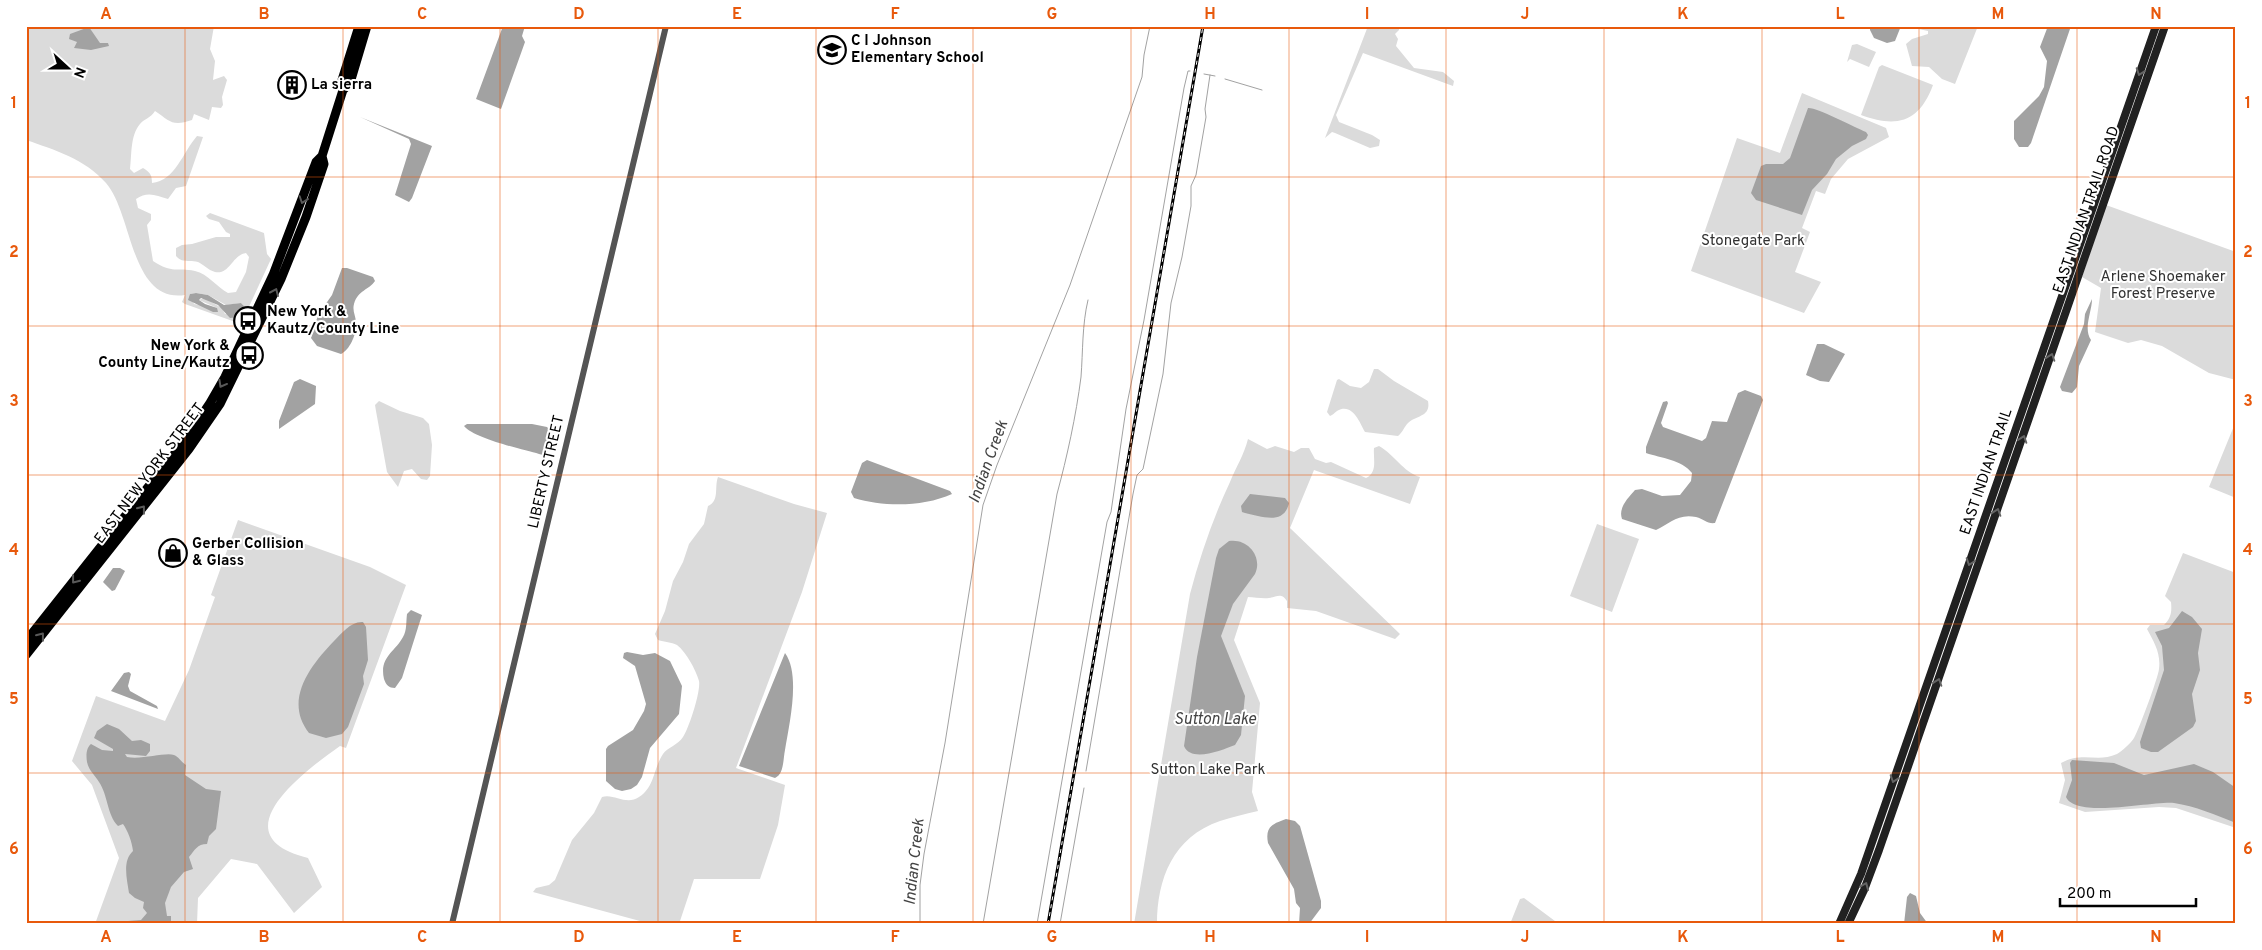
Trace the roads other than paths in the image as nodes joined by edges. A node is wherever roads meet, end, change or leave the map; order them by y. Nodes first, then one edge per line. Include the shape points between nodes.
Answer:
1 (359, 26) edge
2 (367, 26) edge
3 (666, 26) edge
4 (2156, 26) edge
5 (2165, 26) edge
6 (343, 90) junction
7 (322, 156) junction
8 (2035, 404) joint
9 (26, 641) edge
10 (26, 655) edge
11 (452, 924) edge
12 (1838, 924) edge
13 (1848, 924) edge

1 - 6 main road, EAST NEW YORK STREET via 342,80
2 - 6 main road, EAST NEW YORK STREET via 350,83
3 - 11 street, LIBERTY STREET
4 -> 12 main road, EAST INDIAN TRAIL via 1861,874
8 -> 5 main road, EAST INDIAN TRAIL ROAD
6 - 7 main road, EAST NEW YORK STREET
7 -> 9 main road, EAST NEW YORK STREET via 316,162 266,291 210,403 183,443
10 -> 7 main road, EAST NEW YORK STREET via 201,434 220,404 293,250 324,164
13 -> 8 main road, EAST INDIAN TRAIL via 1880,846

